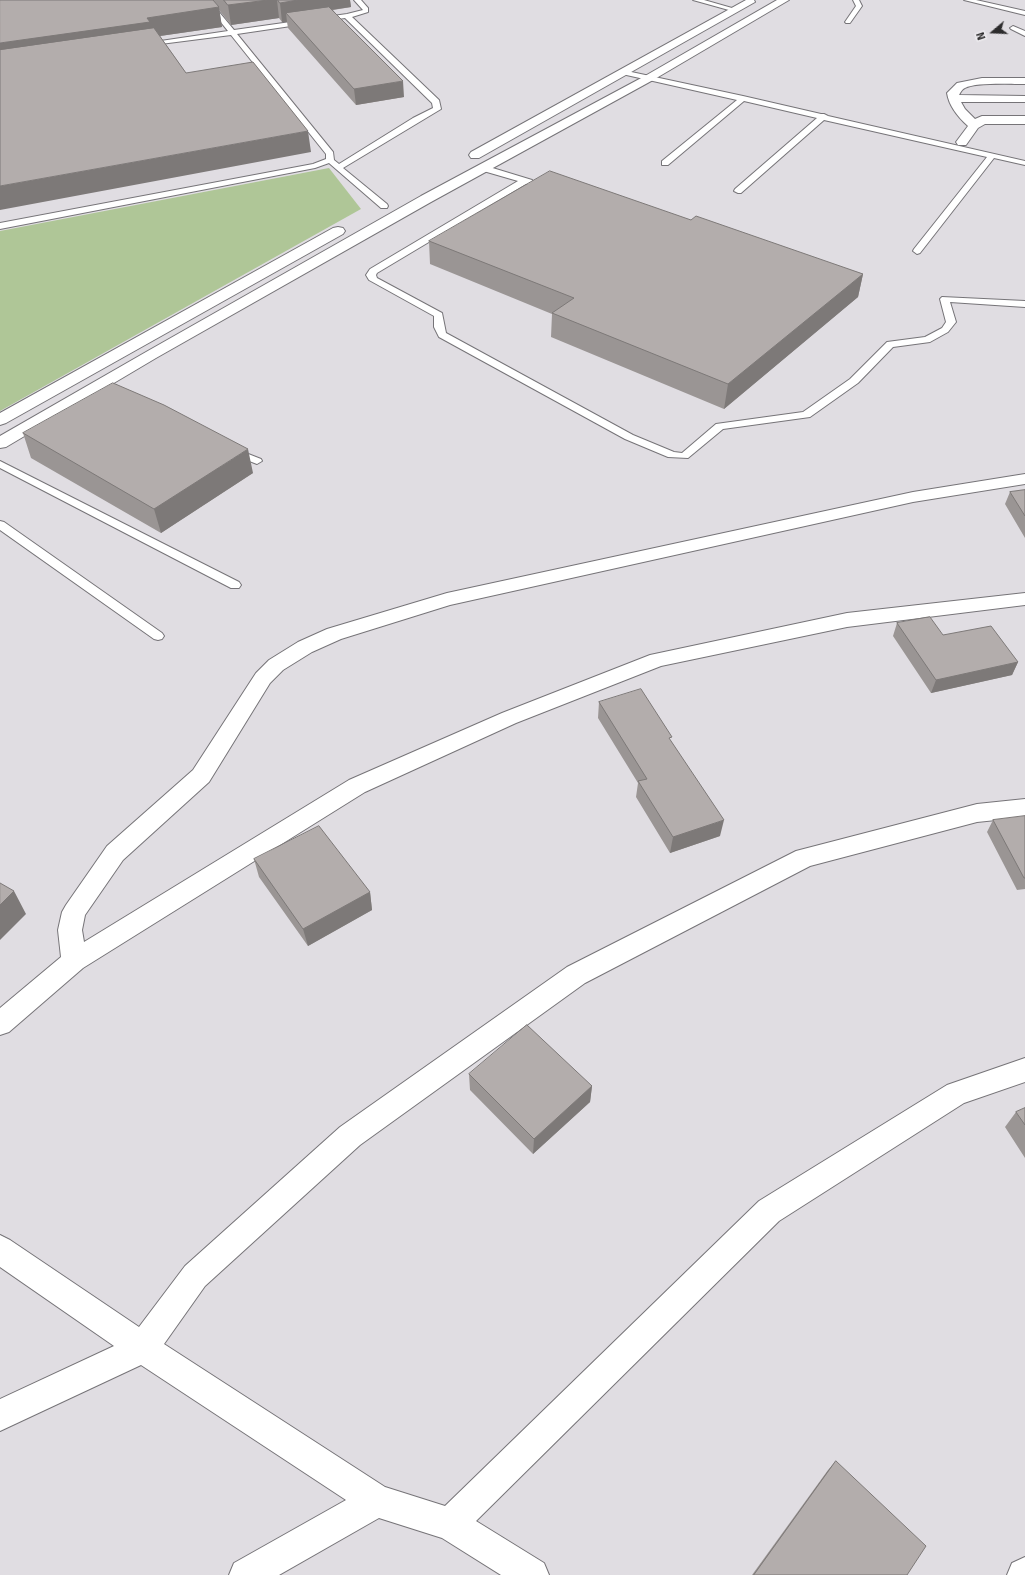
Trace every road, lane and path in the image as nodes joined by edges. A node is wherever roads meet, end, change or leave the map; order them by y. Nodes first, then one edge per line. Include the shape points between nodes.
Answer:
1 (206, 0) edge
2 (357, 0) edge
3 (696, 0) edge
4 (753, 0) edge
5 (784, 0) edge
6 (856, 0) edge
7 (967, 0) edge
8 (714, 2) edge
9 (736, 10) junction
10 (1025, 13) edge
11 (347, 16) junction
12 (848, 22) dead end
13 (1012, 28) dead end
14 (232, 32) junction
15 (1025, 34) edge
16 (139, 46) edge
17 (630, 69) junction
18 (653, 75) junction
19 (1025, 81) edge
20 (743, 98) junction
21 (953, 98) junction
22 (1025, 99) edge
23 (824, 116) junction
24 (1025, 120) edge
25 (974, 125) junction
26 (962, 142) junction
27 (993, 155) junction
28 (1025, 155) edge
29 (330, 160) junction
30 (467, 160) dead end
31 (665, 163) dead end
32 (1025, 163) edge
33 (338, 168) junction
34 (483, 168) junction
35 (524, 181) junction
36 (540, 185) edge
37 (738, 191) dead end
38 (398, 198) dead end
39 (384, 206) junction
40 (370, 213) dead end
41 (349, 225) dead end
42 (0, 226) edge
43 (917, 251) dead end
44 (1025, 304) edge
45 (196, 310) junction
46 (215, 318) junction
47 (0, 420) edge
48 (0, 443) edge
49 (222, 446) edge
50 (257, 462) dead end
51 (0, 464) edge
52 (1025, 479) edge
53 (0, 525) edge
54 (235, 585) dead end
55 (1025, 600) edge
56 (158, 636) dead end
57 (1025, 808) edge
58 (74, 961) junction
59 (0, 1024) edge
60 (1025, 1070) edge
61 (0, 1250) edge
62 (143, 1348) junction
63 (0, 1415) edge
64 (377, 1501) junction
65 (450, 1524) junction
66 (246, 1575) edge
67 (532, 1575) edge

1 - 14 lane
2 - 11 lane via 366,11
3 - 8 lane
4 - 9 street
5 - 18 street
6 - 12 lane via 859,6
7 - 10 lane
8 - 9 lane
9 - 17 street
11 - 14 lane
11 - 33 lane via 436,102 436,109
13 - 15 lane
14 - 16 lane
14 - 29 lane via 330,154
17 - 18 lane
17 - 18 lane
17 - 30 street
18 - 20 lane
18 - 26 lane
18 - 34 street
19 - 21 street via 969,83 961,85 953,93
20 - 23 lane
20 - 31 lane
21 - 22 street
21 - 25 street via 965,118
23 - 27 lane
23 - 37 lane
24 - 25 street via 986,120
25 - 26 street
26 - 28 lane
27 - 32 lane
27 - 43 lane
29 - 33 lane
29 - 42 lane via 315,166
33 - 39 lane
34 - 35 lane
34 - 46 street
35 - 36 lane
35 - 44 lane via 370,275 374,280 440,315 439,327 442,336 629,438 672,455 684,456 720,426 806,415 854,381 890,344 927,340 945,330 951,322 945,299
38 - 39 street
39 - 40 street
41 - 45 street
45 - 46 street
45 - 47 street
46 - 48 street via 98,392 36,427
49 - 50 lane
51 - 54 lane
52 - 58 street via 913,497 447,599 334,634 305,647 276,665 263,678 201,776 115,853 74,912 70,930
53 - 56 lane
55 - 58 street via 847,620 658,660 509,718 357,786
57 - 62 street via 977,813 804,858 576,975 350,1136 195,1276
58 - 59 street
60 - 65 street via 956,1094 769,1211
61 - 62 street
62 - 63 street
62 - 64 street
64 - 65 street
64 - 66 street
65 - 67 street

